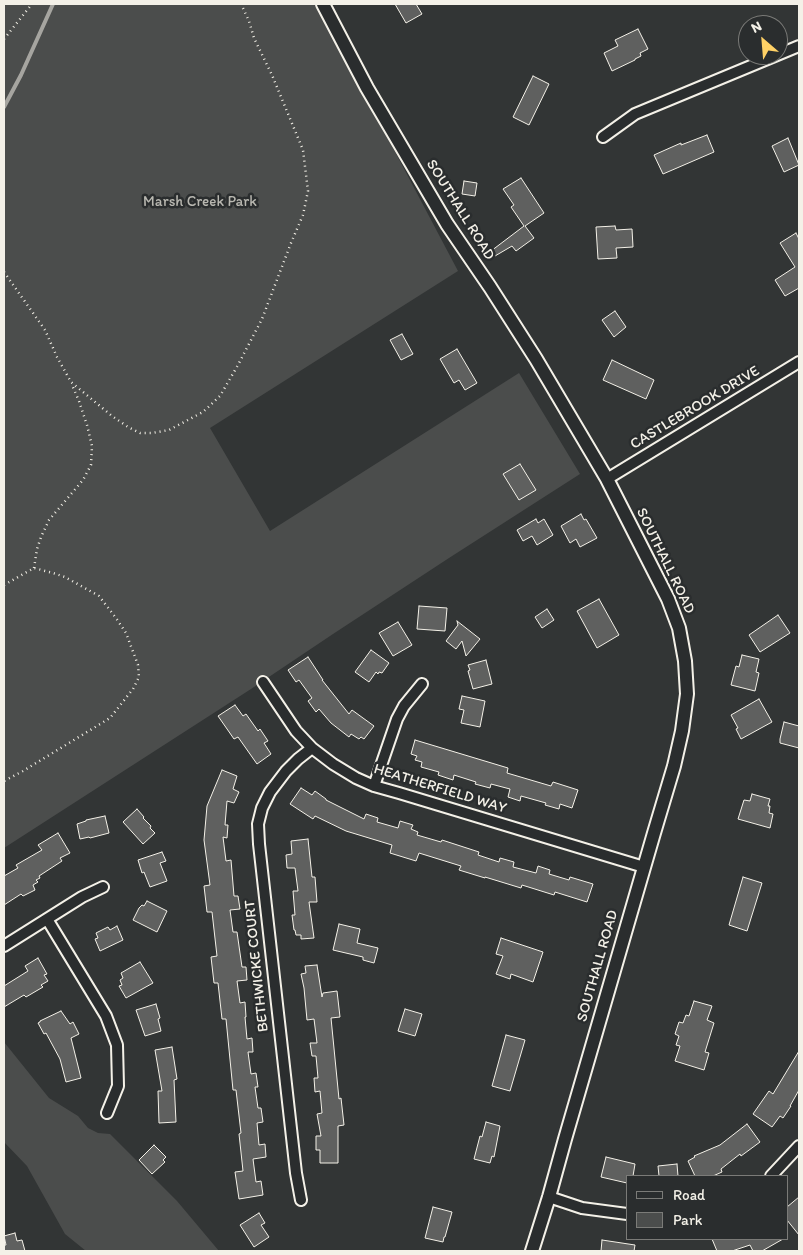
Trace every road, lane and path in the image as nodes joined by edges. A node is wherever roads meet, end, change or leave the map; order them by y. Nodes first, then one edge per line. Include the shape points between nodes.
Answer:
1 (32, 4) edge
2 (241, 4) edge
3 (323, 4) edge
4 (4, 39) edge
5 (799, 46) edge
6 (603, 137) dead end
7 (4, 272) edge
8 (799, 362) edge
9 (71, 382) junction
10 (607, 479) junction
11 (34, 568) junction
12 (4, 585) edge
13 (263, 682) dead end
14 (422, 684) dead end
15 (312, 748) junction
16 (4, 781) edge
17 (374, 786) junction
18 (644, 867) junction
19 (103, 886) dead end
20 (48, 919) junction
21 (4, 946) edge
22 (107, 1113) dead end
23 (799, 1146) edge
24 (772, 1175) edge
25 (549, 1197) junction
26 (301, 1200) dead end
27 (626, 1214) edge
28 (532, 1251) edge

1 - 4 path
2 - 9 path via 302,150 308,191 303,215 262,320 220,396 203,412 169,430 140,433 112,416
3 - 10 street, SOUTHALL ROAD via 367,88 447,224 536,359
5 - 6 street via 635,114
7 - 9 path via 45,330
8 - 10 street, CASTLEBROOK DRIVE
9 - 11 path via 87,425 92,446 91,465 83,480 49,520 37,549
10 - 18 street, SOUTHALL ROAD via 668,599 679,628 685,661 687,694 682,731
11 - 12 path
11 - 16 path via 65,577 99,596 126,633 139,677 110,718
13 - 15 street, HEATHERFIELD WAY
14 - 17 street via 397,719
15 - 17 street, HEATHERFIELD WAY via 333,764
15 - 26 street, BETHWICKE COURT via 286,771 270,792 258,824
17 - 18 street, HEATHERFIELD WAY
18 - 25 street, SOUTHALL ROAD
19 - 20 street
20 - 21 street
20 - 22 street via 106,1016 117,1045 118,1086
23 - 24 street
25 - 27 street via 582,1208
25 - 28 street, SOUTHALL ROAD

